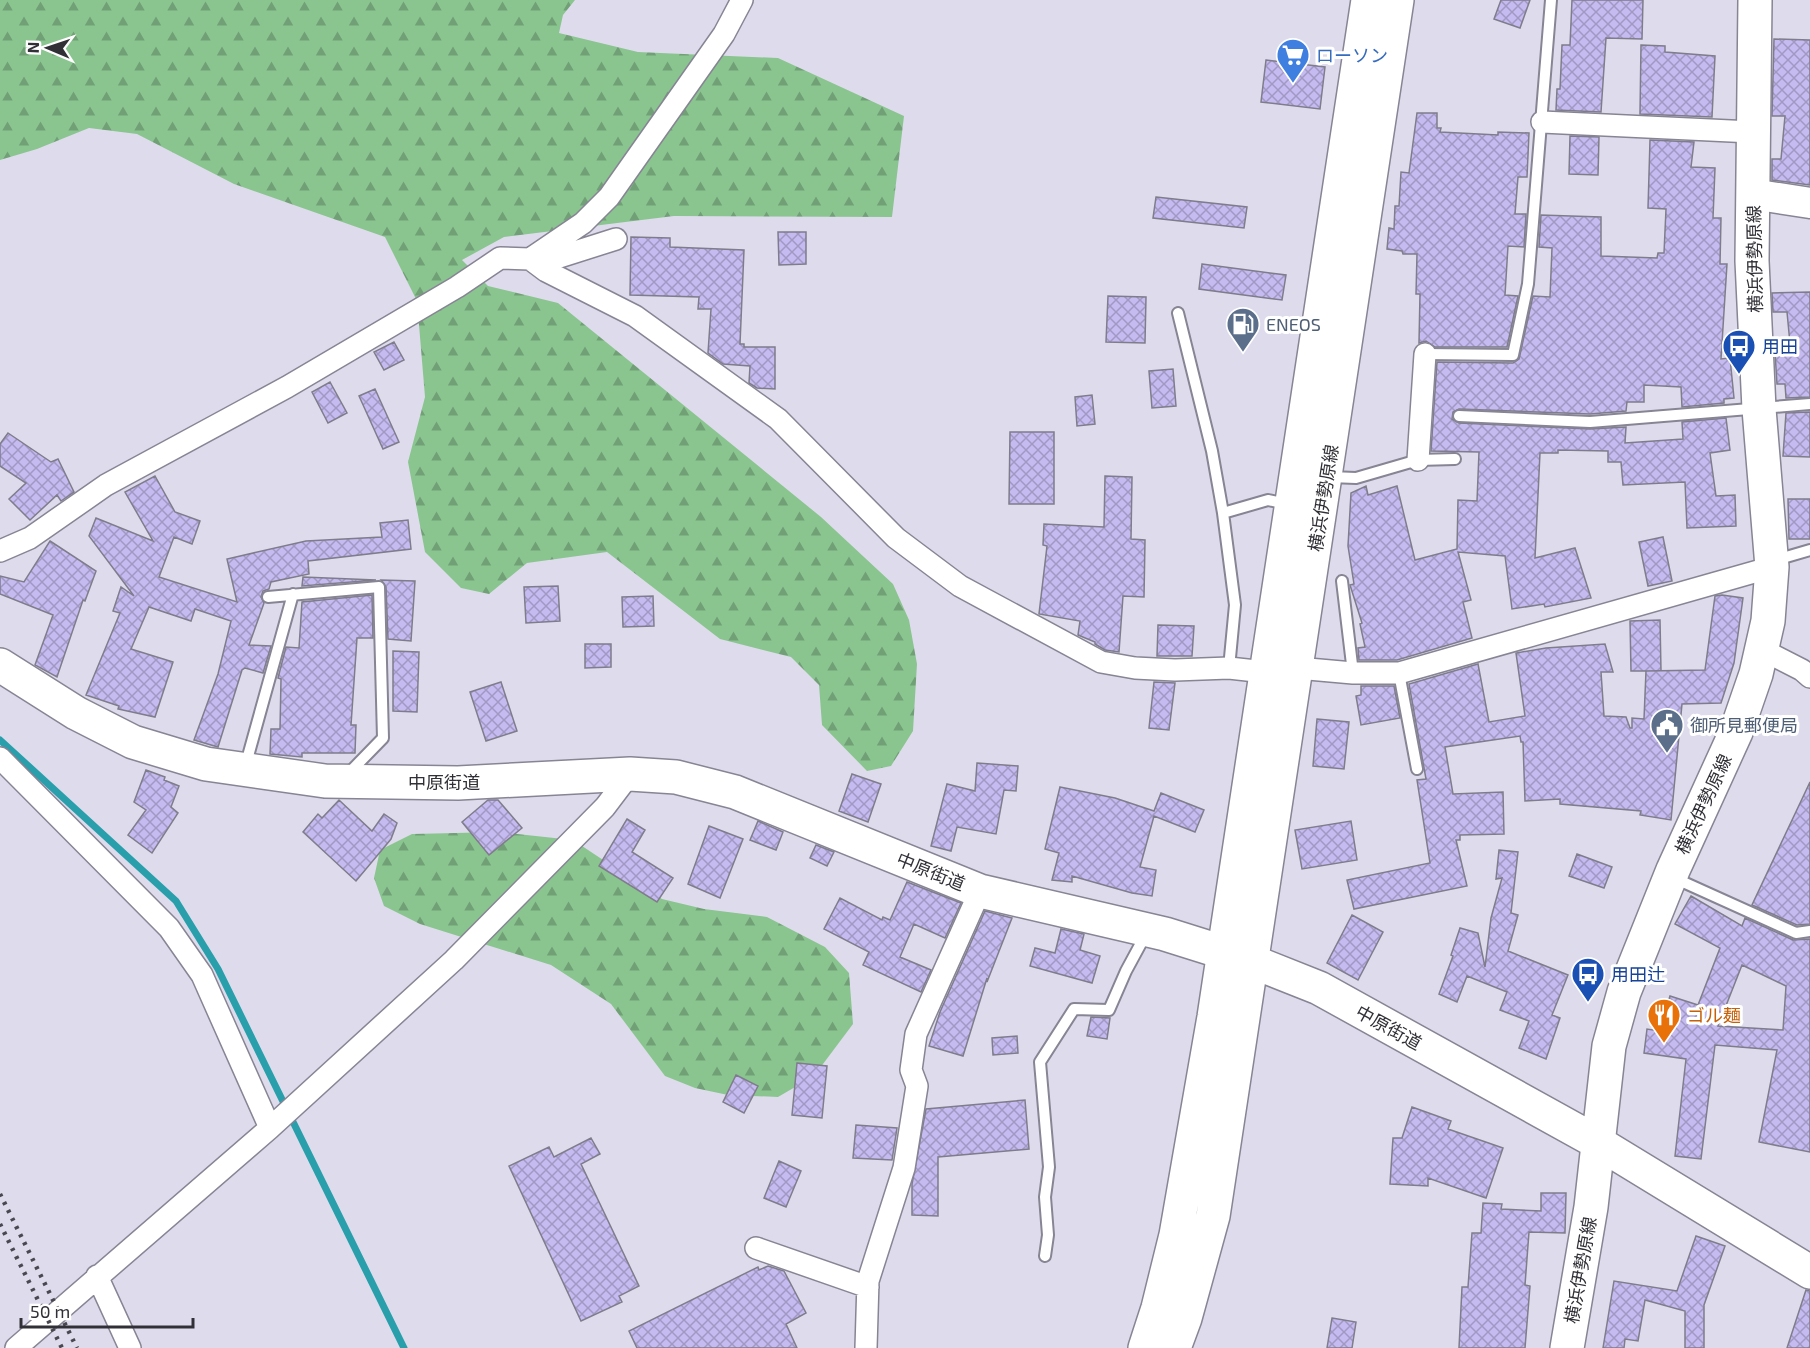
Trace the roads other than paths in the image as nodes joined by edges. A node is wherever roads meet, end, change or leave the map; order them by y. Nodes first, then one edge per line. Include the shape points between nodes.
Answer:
1 (742, 0) edge
2 (1368, 0) edge
3 (1397, 0) edge
4 (1551, 0) edge
5 (1755, 0) edge
6 (1542, 123) junction
7 (1752, 132) junction
8 (1752, 194) junction
9 (1810, 203) edge
10 (616, 239) dead end
11 (530, 259) junction
12 (1178, 313) dead end
13 (1425, 354) joint
14 (1810, 404) edge
15 (1759, 409) junction
16 (1459, 416) dead end
17 (1455, 459) dead end
18 (1418, 460) junction
19 (1326, 477) junction
20 (1291, 504) junction
21 (1223, 513) junction
22 (1810, 550) edge
23 (0, 551) edge
24 (1772, 565) junction
25 (1342, 581) dead end
26 (293, 594) junction
27 (268, 597) dead end
28 (1763, 650) junction
29 (0, 665) edge
30 (1229, 668) junction
31 (1298, 668) junction
32 (1265, 672) junction
33 (1353, 673) junction
34 (1399, 673) junction
35 (1810, 677) edge
36 (0, 758) edge
37 (1417, 769) dead end
38 (244, 770) junction
39 (630, 774) junction
40 (340, 781) junction
41 (1670, 876) junction
42 (980, 891) junction
43 (1148, 931) junction
44 (1810, 931) edge
45 (1237, 956) junction
46 (272, 1125) junction
47 (1597, 1142) junction
48 (756, 1248) dead end
49 (1045, 1256) dead end
50 (1810, 1272) edge
51 (97, 1276) junction
52 (867, 1287) junction
53 (16, 1348) edge
54 (130, 1348) edge
55 (866, 1348) edge
56 (1145, 1348) edge
57 (1174, 1348) edge
58 (1567, 1348) edge

1 - 11 street via 724,33 609,197 583,223
2 - 20 main road, 横浜伊勢原線
3 - 19 main road, 横浜伊勢原線
4 - 6 lane
5 - 7 main road, 横浜伊勢原線
6 - 7 street
6 - 13 lane via 1528,284 1513,355
7 - 8 main road, 横浜伊勢原線
8 - 9 street
8 - 15 main road, 横浜伊勢原線
10 - 11 street via 553,260
11 - 23 street via 500,258 287,387 106,485 30,538
11 - 30 street via 635,316 778,419 896,538 960,586 1101,662 1175,670
12 - 21 lane
13 - 18 street
14 - 15 lane
15 - 16 lane via 1590,422
15 - 24 main road, 横浜伊勢原線
17 - 18 lane
18 - 19 lane via 1356,478
19 - 31 main road, 横浜伊勢原線
20 - 21 lane via 1268,500
20 - 32 main road, 横浜伊勢原線
21 - 30 lane via 1235,605
22 - 24 lane
24 - 28 main road, 横浜伊勢原線
24 - 34 street
25 - 33 lane
26 - 27 lane
26 - 38 lane
26 - 40 lane via 379,587 383,738
28 - 35 street
28 - 41 main road, 横浜伊勢原線 via 1736,732
29 - 38 main road, 中原街道 via 76,713 133,742 166,754
30 - 32 street
31 - 33 street
31 - 45 main road, 横浜伊勢原線
32 - 45 main road, 横浜伊勢原線
33 - 34 street
34 - 37 lane
36 - 46 street via 169,928 202,975
38 - 40 main road, 中原街道
39 - 40 main road, 中原街道 via 458,783
39 - 42 main road, 中原街道 via 676,777 735,792
39 - 46 street via 605,807 454,960
41 - 44 lane via 1796,933
41 - 47 main road, 横浜伊勢原線 via 1621,1003 1609,1046
42 - 43 main road, 中原街道
42 - 52 street via 916,1034 911,1070 917,1086 904,1168
43 - 45 main road, 中原街道
43 - 49 lane via 1109,1010 1074,1010 1040,1062 1050,1167 1045,1197
45 - 47 main road, 中原街道 via 1319,988
45 - 56 main road, 横浜伊勢原線 via 1158,1308
45 - 57 main road, 横浜伊勢原線 via 1213,1216
46 - 51 street
47 - 50 main road, 中原街道
47 - 58 main road, 横浜伊勢原線 via 1591,1207
48 - 52 street
51 - 53 street
51 - 54 street
52 - 55 street

